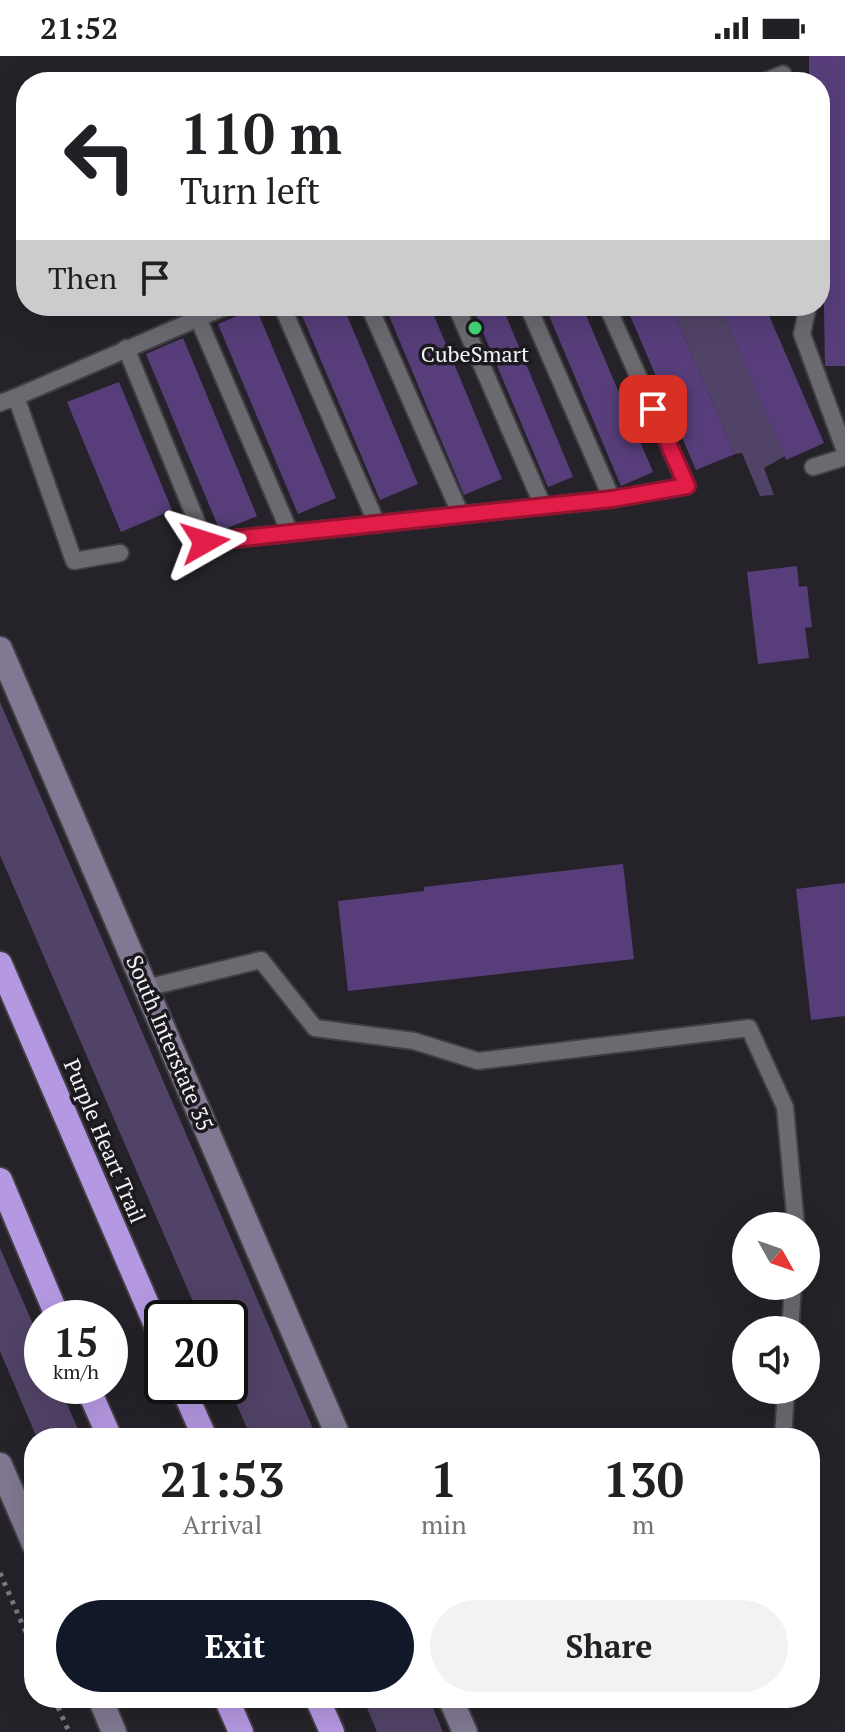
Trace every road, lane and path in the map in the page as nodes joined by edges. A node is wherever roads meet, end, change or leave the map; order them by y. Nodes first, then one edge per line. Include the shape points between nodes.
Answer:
1 (203, 316) edge
2 (286, 316) edge
3 (373, 316) edge
4 (460, 316) edge
5 (532, 316) edge
6 (611, 316) edge
7 (806, 316) edge
8 (198, 318) junction
9 (126, 348) junction
10 (16, 397) junction
11 (0, 403) edge
12 (845, 454) edge
13 (813, 467) dead end
14 (612, 499) junction
15 (543, 506) junction
16 (461, 515) junction
17 (377, 524) junction
18 (290, 533) junction
19 (120, 553) dead end
20 (0, 649) edge
21 (0, 964) edge
22 (146, 988) junction
23 (0, 1180) edge
24 (795, 1212) edge
25 (50, 1300) edge
26 (145, 1300) edge
27 (95, 1404) edge
28 (190, 1404) edge
29 (785, 1404) edge
30 (106, 1428) edge
31 (201, 1428) edge
32 (335, 1428) edge
33 (784, 1428) edge
34 (0, 1465) edge
35 (24, 1521) edge
36 (0, 1573) edge
37 (24, 1628) edge
38 (58, 1708) edge
39 (104, 1708) edge
40 (230, 1708) edge
41 (321, 1708) edge
42 (454, 1708) edge
43 (69, 1732) edge
44 (114, 1732) edge
45 (241, 1732) edge
46 (332, 1732) edge
47 (465, 1732) edge

1 - 8 lane
2 - 17 lane
3 - 16 lane
4 - 15 lane
5 - 14 lane
6 - 14 lane via 687,486
7 - 12 lane via 802,334
8 - 9 lane
8 - 18 lane
9 - 10 lane
9 - 18 lane via 205,542
10 - 11 lane
10 - 19 lane via 74,561
12 - 13 lane
14 - 15 lane
15 - 16 lane
16 - 17 lane
17 - 18 lane
20 - 22 main road, South Interstate 35
21 - 26 highway, Purple Heart Trail
22 - 24 lane via 261,960 315,1028 414,1041 478,1061 749,1028 785,1107
22 - 32 main road, South Interstate 35
23 - 25 highway
27 - 30 highway
28 - 31 highway
29 - 33 lane
34 - 35 main road
36 - 37 path
38 - 43 path
39 - 44 main road
40 - 45 highway
41 - 46 highway
42 - 47 main road

